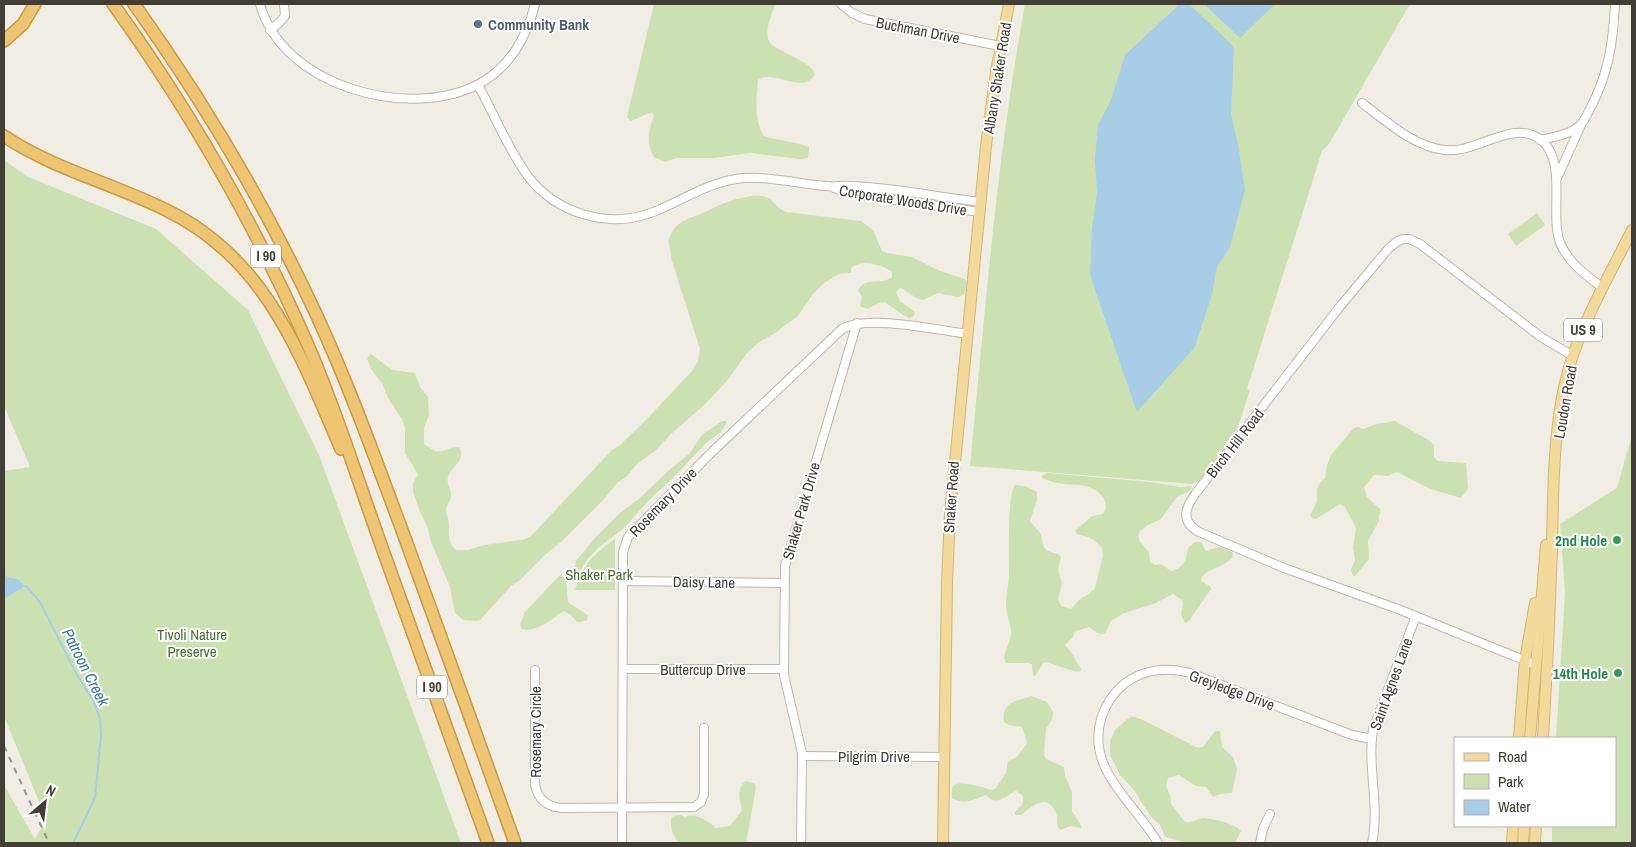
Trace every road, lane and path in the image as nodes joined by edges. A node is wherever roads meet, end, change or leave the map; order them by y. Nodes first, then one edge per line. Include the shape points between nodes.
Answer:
1 (35, 4) edge
2 (113, 4) edge
3 (134, 4) edge
4 (142, 4) edge
5 (260, 4) edge
6 (284, 4) edge
7 (535, 4) edge
8 (841, 4) edge
9 (1009, 4) edge
10 (1615, 4) edge
11 (270, 30) junction
12 (4, 41) edge
13 (1000, 46) junction
14 (478, 85) junction
15 (191, 87) junction
16 (1362, 104) dead end
17 (1582, 124) junction
18 (4, 136) edge
19 (1540, 140) junction
20 (986, 152) joint
21 (1556, 180) junction
22 (980, 207) junction
23 (1632, 230) edge
24 (1603, 288) junction
25 (857, 323) junction
26 (968, 334) junction
27 (1573, 356) junction
28 (1552, 497) junction
29 (376, 531) junction
30 (1544, 562) junction
31 (624, 582) junction
32 (784, 583) junction
33 (1416, 616) junction
34 (1525, 660) junction
35 (1536, 665) junction
36 (623, 669) junction
37 (783, 669) junction
38 (535, 670) dead end
39 (1544, 724) junction
40 (704, 728) dead end
41 (1519, 737) edge
42 (1530, 737) edge
43 (1543, 737) edge
44 (1372, 739) junction
45 (802, 756) junction
46 (944, 757) junction
47 (622, 807) junction
48 (1270, 814) dead end
49 (1513, 827) edge
50 (1524, 827) edge
51 (1536, 827) edge
52 (488, 843) edge
53 (515, 843) edge
54 (622, 843) edge
55 (801, 843) edge
56 (943, 843) edge
57 (1158, 843) edge
58 (1260, 843) edge
59 (1372, 843) edge
60 (1512, 843) edge
61 (1523, 843) edge
62 (1534, 843) edge

1 - 12 highway via 23,24
2 - 29 highway, I 90 via 196,128 267,258 324,385
3 - 15 highway, I 90
4 - 15 highway
5 - 11 street
6 - 11 street via 285,16
7 - 14 street via 524,38 504,65
8 - 13 street, Buchman Drive via 865,19
9 - 13 main road, Albany Shaker Road
10 - 17 street via 1610,59
11 - 14 street via 315,72 359,91 407,99 434,98
13 - 20 main road, Albany Shaker Road
14 - 22 street, Corporate Woods Drive via 532,182 560,204 586,216 635,218 706,187 734,179 762,178 827,186 851,194
15 - 53 highway, I 90 via 272,225 337,360 375,455
16 - 19 street via 1403,132 1438,149 1467,148 1516,132
17 - 19 street
17 - 21 street
18 - 29 highway via 52,164 168,210 215,240 240,263 274,308 300,356
19 - 21 street via 1552,158
20 - 22 main road, Shaker Road
21 - 24 street via 1556,225 1562,246 1579,270
22 - 26 main road, Shaker Road
23 - 24 main road, Loudon Road / US 9
24 - 27 main road, Loudon Road / US 9
25 - 26 street via 874,322
25 - 31 street, Rosemary Drive via 834,336 630,535 624,550
25 - 32 street, Shaker Park Drive via 786,559
26 - 46 main road, Shaker Road via 948,532
27 - 28 main road, Loudon Road / US 9 via 1562,399
27 - 33 street, Birch Hill Road via 1542,337 1420,244 1409,239 1401,240 1389,248 1338,310 1189,504 1186,512 1188,521 1199,532 1284,568
28 - 30 main road, US 9
28 - 39 main road, US 9
29 - 52 highway, I 90
30 - 34 main road
30 - 35 main road, US 9
31 - 32 street, Daisy Lane
31 - 36 street, Rosemary Drive
32 - 37 street, Shaker Park Drive
33 - 34 street, Birch Hill Road
33 - 44 street, Saint Agnes Lane via 1381,706
34 - 35 street, Birch Hill Road
34 - 41 main road
35 - 39 main road via 1542,674
35 - 42 main road, US 9
36 - 37 street, Buttercup Drive
36 - 47 street, Rosemary Drive
37 - 45 street, Shaker Park Drive
38 - 47 street, Rosemary Circle via 534,781 538,795 545,803 558,808
39 - 43 main road, US 9
40 - 47 street via 704,794 700,803 688,808
44 - 57 street, Greyledge Drive via 1352,735 1190,673 1162,670 1140,675 1122,686 1108,702 1098,742 1108,776
44 - 59 street, Saint Agnes Lane via 1376,812
45 - 46 street, Pilgrim Drive
45 - 55 street, Shaker Park Drive
46 - 56 main road, Shaker Road
47 - 54 street, Rosemary Drive
48 - 58 street
49 - 60 main road
50 - 61 main road
51 - 62 main road

